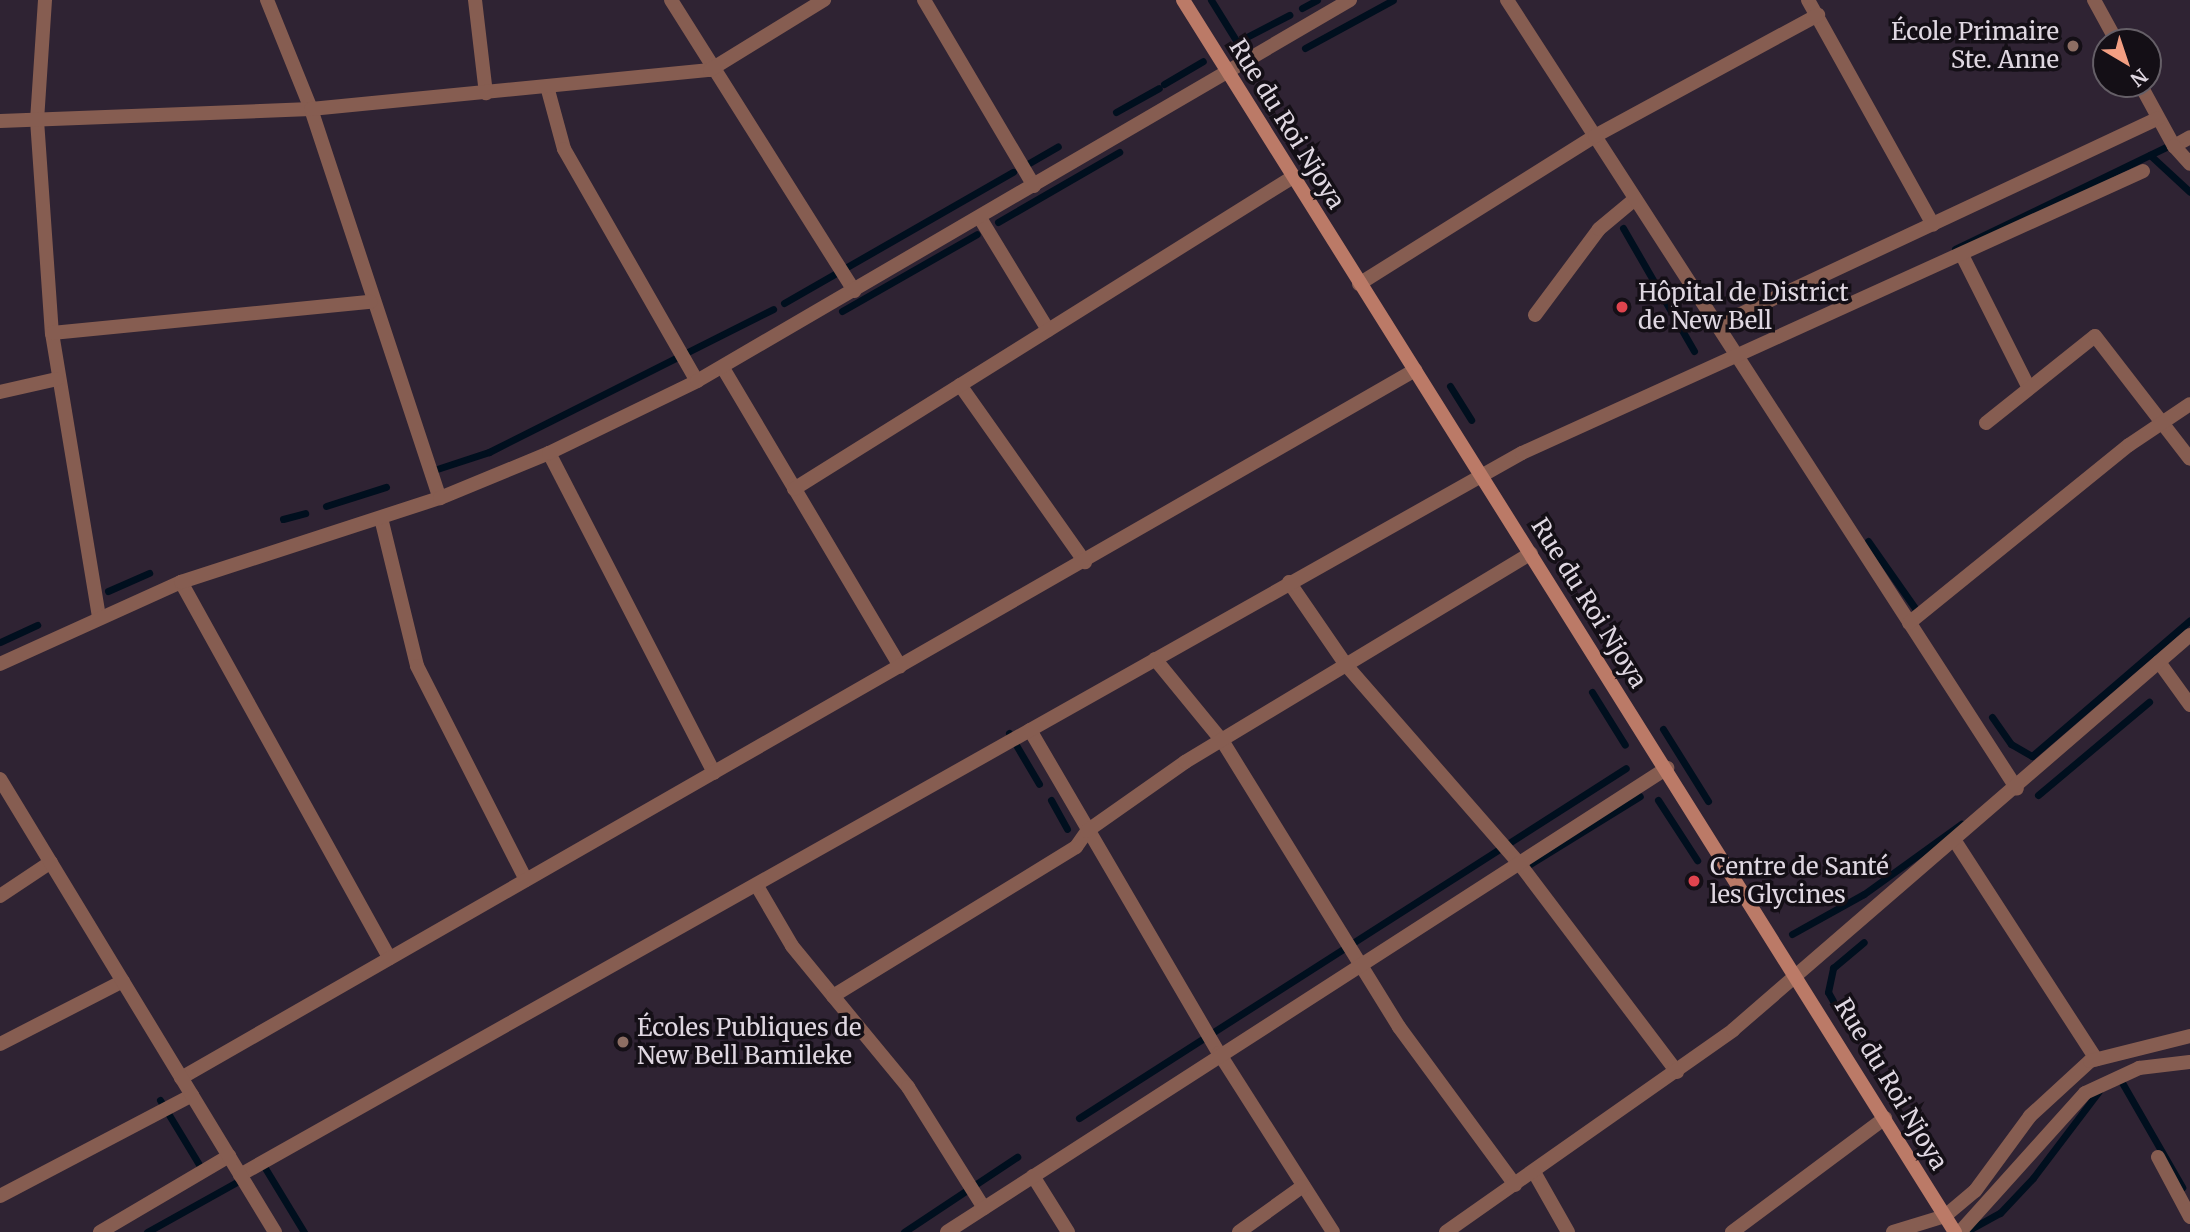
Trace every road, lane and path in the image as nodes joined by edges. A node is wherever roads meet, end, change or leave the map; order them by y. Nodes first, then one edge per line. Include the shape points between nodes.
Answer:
1 (45, 0) edge
2 (267, 0) edge
3 (475, 0) edge
4 (671, 0) edge
5 (824, 0) edge
6 (924, 0) edge
7 (1183, 0) edge
8 (1350, 0) edge
9 (1507, 0) edge
10 (1808, 0) edge
11 (2094, 0) edge
12 (1818, 15) junction
13 (2109, 28) edge
14 (1226, 69) junction
15 (710, 70) junction
16 (548, 90) junction
17 (486, 93) junction
18 (2147, 98) edge
19 (311, 109) junction
20 (2158, 118) junction
21 (37, 120) junction
22 (0, 121) edge
23 (1595, 136) junction
24 (2190, 137) edge
25 (2174, 146) junction
26 (2190, 164) edge
27 (2143, 171) dead end
28 (1293, 177) junction
29 (1034, 186) junction
30 (1635, 199) junction
31 (980, 218) junction
32 (1933, 225) junction
33 (1962, 255) junction
34 (1359, 284) junction
35 (854, 291) junction
36 (370, 302) junction
37 (1535, 315) dead end
38 (1717, 325) junction
39 (1048, 330) junction
40 (52, 333) junction
41 (1734, 352) junction
42 (723, 368) junction
43 (1415, 370) junction
44 (57, 379) junction
45 (697, 381) junction
46 (960, 386) junction
47 (2029, 388) junction
48 (0, 391) edge
49 (2190, 404) edge
50 (2161, 422) junction
51 (1986, 424) dead end
52 (550, 453) junction
53 (2190, 459) edge
54 (1482, 475) junction
55 (794, 489) junction
56 (440, 498) junction
57 (382, 517) junction
58 (1531, 553) junction
59 (1085, 562) junction
60 (181, 582) junction
61 (1289, 582) junction
62 (99, 617) junction
63 (1909, 623) junction
64 (2190, 635) edge
65 (1155, 659) junction
66 (2159, 662) junction
67 (0, 664) edge
68 (1346, 665) junction
69 (900, 666) junction
70 (2190, 705) edge
71 (1030, 730) junction
72 (1223, 742) junction
73 (1667, 768) junction
74 (714, 773) junction
75 (0, 779) edge
76 (2017, 789) junction
77 (1087, 831) junction
78 (1955, 841) junction
79 (51, 862) junction
80 (1519, 863) junction
81 (526, 880) junction
82 (757, 886) junction
83 (0, 896) edge
84 (389, 958) junction
85 (1363, 962) junction
86 (1797, 974) junction
87 (123, 981) junction
88 (833, 996) junction
89 (2190, 1036) edge
90 (0, 1044) edge
91 (1219, 1053) junction
92 (2096, 1059) junction
93 (2190, 1062) edge
94 (1676, 1072) junction
95 (181, 1078) junction
96 (192, 1095) junction
97 (1885, 1118) junction
98 (229, 1156) junction
99 (2158, 1157) dead end
100 (1534, 1172) junction
101 (240, 1175) junction
102 (1033, 1176) junction
103 (1515, 1185) junction
104 (1303, 1186) junction
105 (0, 1196) edge
106 (984, 1208) junction
107 (1945, 1216) junction
108 (2190, 1217) edge
109 (100, 1232) edge
110 (275, 1232) edge
111 (947, 1232) edge
112 (1068, 1232) edge
113 (1239, 1232) edge
114 (1333, 1232) edge
115 (1446, 1232) edge
116 (1568, 1232) edge
117 (1732, 1232) edge
118 (1893, 1232) edge
119 (1957, 1232) edge

1 - 21 street
2 - 19 street
3 - 17 street
4 - 15 street
5 - 15 street
6 - 29 street
7 - 14 main road, Rue du Roi Njoya
8 - 14 street
9 - 23 street
10 - 12 street
11 - 13 street
12 - 23 street
12 - 32 street
14 - 28 main road, Rue du Roi Njoya
14 - 29 street
15 - 16 street
15 - 35 street
16 - 17 street
16 - 45 street via 564,149
17 - 19 street
18 - 20 street
19 - 21 street
19 - 36 street
20 - 25 street
20 - 32 street
21 - 22 street
21 - 40 street
23 - 30 street
23 - 34 street
24 - 25 street
25 - 26 street
27 - 33 street
28 - 34 main road, Rue du Roi Njoya
28 - 39 street
29 - 31 street
30 - 37 street via 1599,229
30 - 38 street
31 - 35 street
31 - 39 street
32 - 38 street
33 - 41 street
33 - 47 street
34 - 43 main road, Rue du Roi Njoya
35 - 42 street
36 - 40 street
36 - 56 street
38 - 41 street
39 - 46 street
40 - 44 street
41 - 54 street
41 - 63 street
42 - 45 street
42 - 55 street
43 - 54 main road, Rue du Roi Njoya
43 - 59 street
44 - 48 street
44 - 62 street
45 - 52 street
46 - 55 street
46 - 59 street
47 - 50 street via 2095,336
47 - 51 street
49 - 50 street
50 - 53 street
50 - 63 street
52 - 56 street
52 - 74 street
54 - 58 main road, Rue du Roi Njoya
54 - 61 street
55 - 69 street
56 - 57 street
57 - 60 street
57 - 81 street via 417,666
58 - 68 street
58 - 73 main road, Rue du Roi Njoya
59 - 69 street
60 - 62 street
60 - 84 street
61 - 65 street
61 - 68 street
62 - 67 street
63 - 76 street
64 - 66 street
65 - 71 street
65 - 72 street
66 - 70 street
66 - 76 street
68 - 72 street
68 - 80 street
69 - 74 street
71 - 77 street
71 - 82 street
72 - 77 street
72 - 85 street
73 - 80 street
73 - 86 main road, Rue du Roi Njoya
74 - 81 street
75 - 79 street
76 - 78 street
77 - 88 street via 1076,847
77 - 91 street
78 - 86 street
78 - 92 street
79 - 83 street
79 - 87 street
80 - 85 street
80 - 94 street
81 - 84 street
82 - 88 street via 802,961
82 - 101 street
84 - 95 street
85 - 91 street
85 - 103 street via 1399,1027
86 - 94 street
86 - 97 main road, Rue du Roi Njoya
87 - 90 street
87 - 95 street
88 - 106 street via 908,1087
89 - 92 street
91 - 102 street
91 - 104 street
92 - 107 street via 2065,1078 1975,1191
93 - 119 street via 2139,1068 2085,1093
94 - 100 street
95 - 96 street
96 - 98 street
96 - 105 street
97 - 107 main road, Rue du Roi Njoya
97 - 117 street
98 - 101 street
98 - 109 street
99 - 108 street
100 - 103 street
100 - 116 street
101 - 110 street
102 - 106 street
102 - 112 street
103 - 115 street
104 - 113 street
104 - 114 street
106 - 111 street
107 - 118 street
107 - 119 main road, Rue du Roi Njoya

